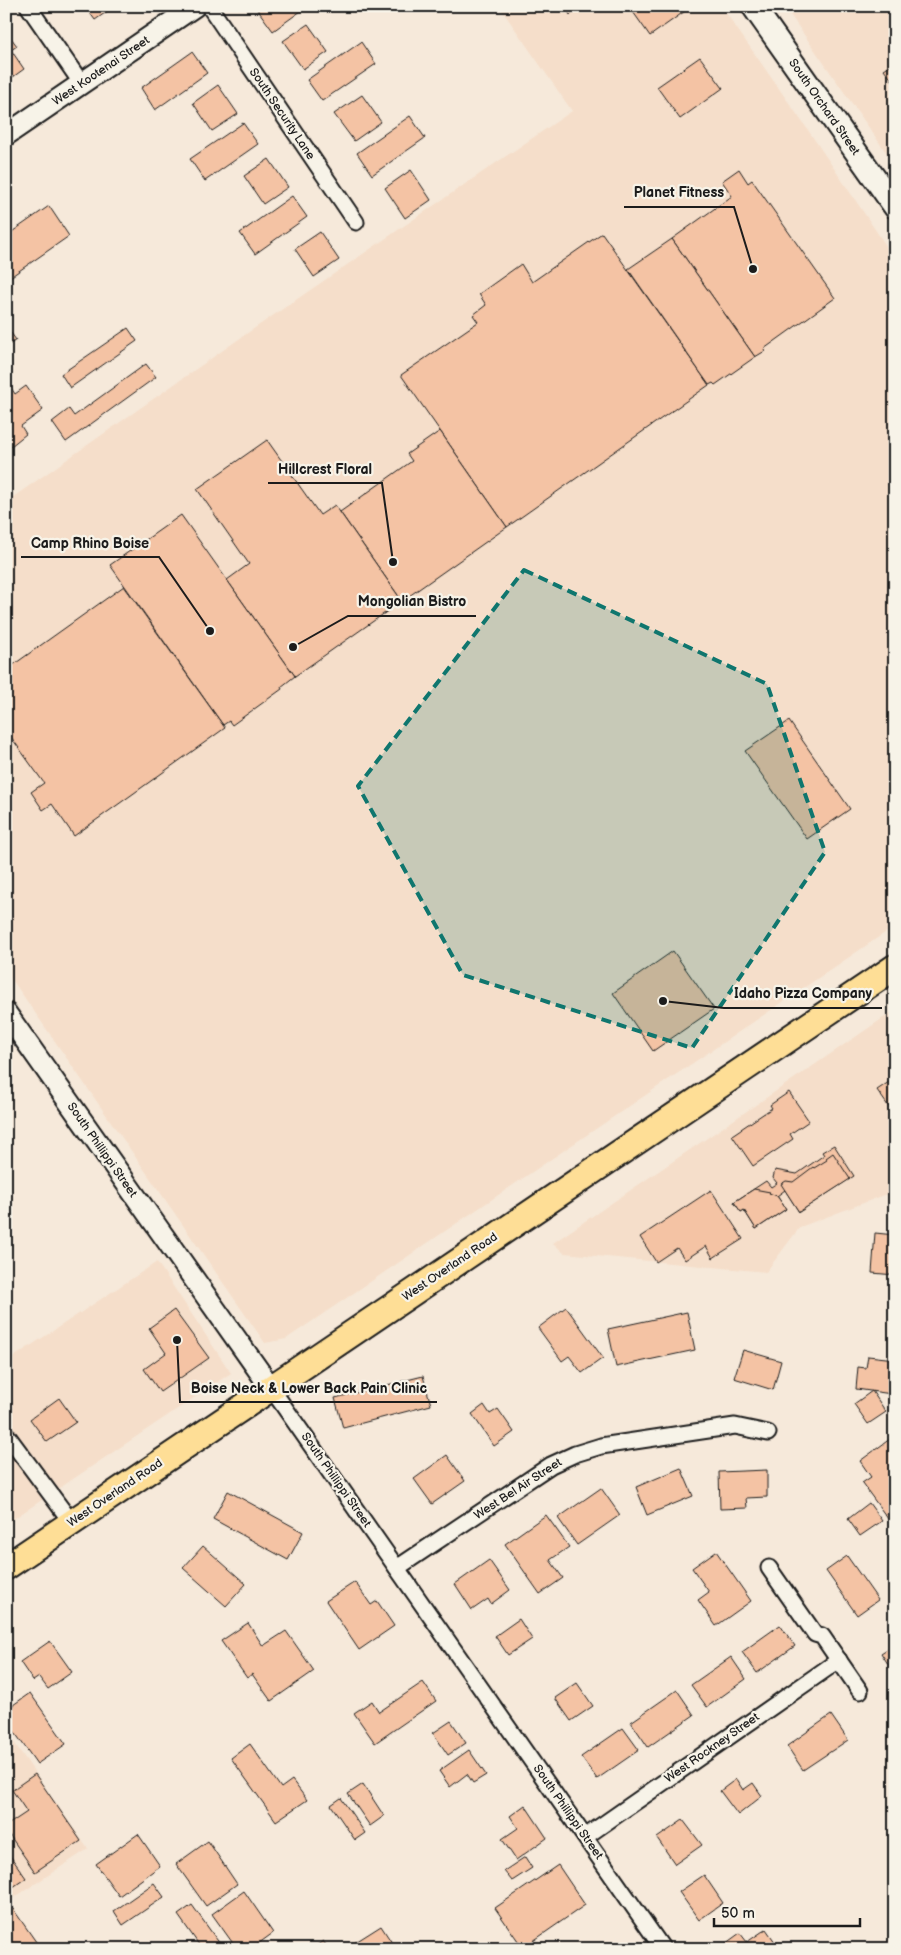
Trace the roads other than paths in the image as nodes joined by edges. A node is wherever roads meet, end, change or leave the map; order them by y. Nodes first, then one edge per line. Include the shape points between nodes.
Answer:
1 (28, 6) edge
2 (195, 6) edge
3 (209, 6) edge
4 (753, 6) edge
5 (82, 84) junction
6 (6, 135) edge
7 (895, 207) edge
8 (356, 222) dead end
9 (895, 967) edge
10 (6, 1013) edge
11 (271, 1388) junction
12 (768, 1433) dead end
13 (6, 1434) edge
14 (72, 1523) junction
15 (6, 1567) edge
16 (397, 1568) junction
17 (769, 1568) dead end
18 (839, 1660) junction
19 (860, 1691) dead end
20 (585, 1837) junction
21 (663, 1949) edge

1 - 5 street
2 - 5 street, West Kootenai Street
3 - 8 street, South Security Lane
4 - 7 main road, South Orchard Street
5 - 6 street, West Kootenai Street
9 - 11 main road, West Overland Road
10 - 11 street, South Phillippi Street
11 - 14 main road, West Overland Road
11 - 16 street, South Phillippi Street
12 - 16 street, West Bel Air Street via 735,1426 602,1446 575,1454 551,1465
13 - 14 street
14 - 15 main road, West Overland Road
16 - 20 street, South Phillippi Street
17 - 18 street via 816,1634 822,1636
18 - 19 street
18 - 20 street, West Rockney Street
20 - 21 street, South Phillippi Street

